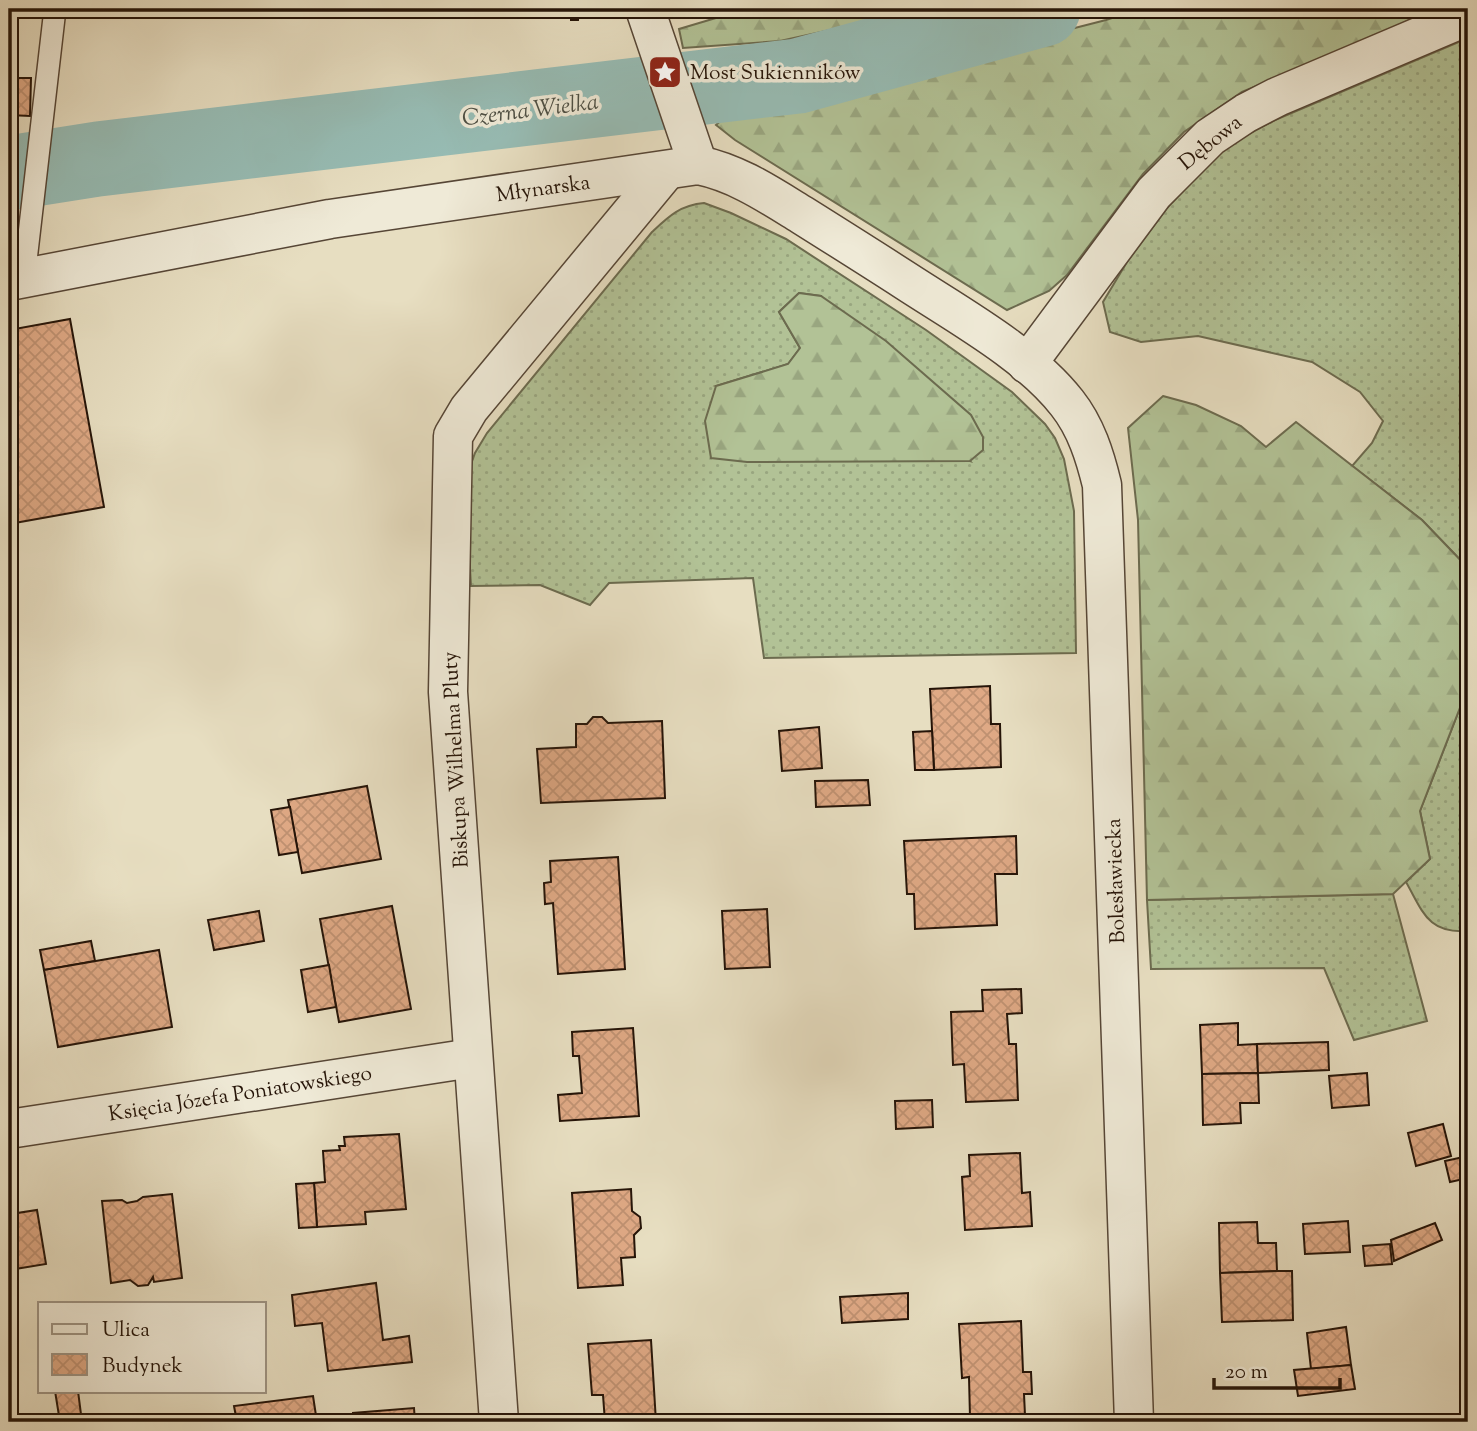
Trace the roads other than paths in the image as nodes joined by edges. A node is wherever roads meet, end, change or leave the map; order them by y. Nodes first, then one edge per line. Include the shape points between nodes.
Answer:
1 (55, 9) edge
2 (645, 12) edge
3 (1468, 16) edge
4 (682, 168) junction
5 (17, 279) edge
6 (1027, 364) junction
7 (472, 1058) junction
8 (9, 1129) edge
9 (499, 1422) edge
10 (1134, 1422) edge

1 - 5 lane via 30,229
2 - 4 street via 687,128
3 - 6 street, Dębowa via 1277,97 1210,137 1154,192
4 - 5 street, Młynarska via 331,219
4 - 6 street, Młynarska via 729,174 763,191
4 - 7 street, Biskupa Wilhelma Pluty via 469,409 453,436 448,692
6 - 10 street, Bolesławiecka via 1068,404 1084,429 1102,485
7 - 8 street, Księcia Józefa Poniatowskiego
7 - 9 street, Biskupa Wilhelma Pluty

